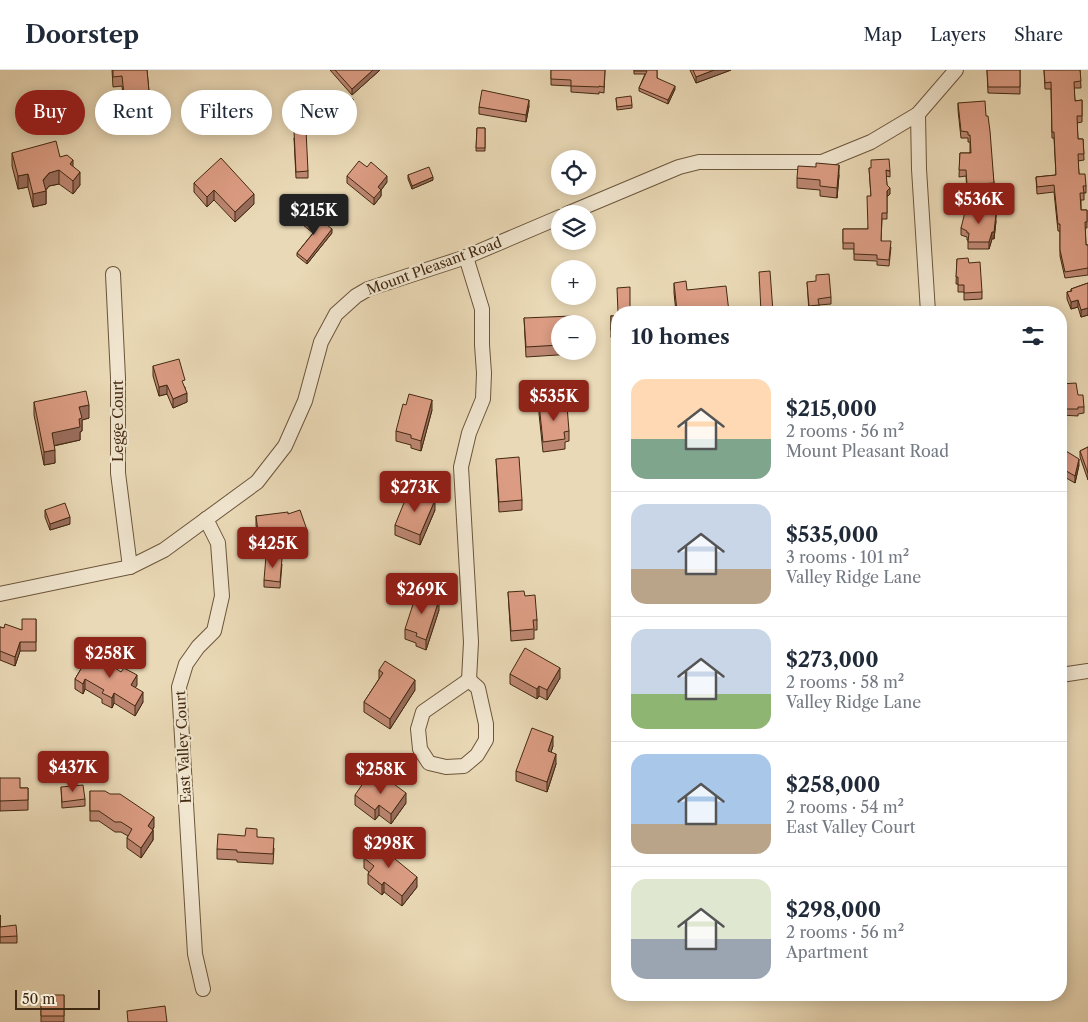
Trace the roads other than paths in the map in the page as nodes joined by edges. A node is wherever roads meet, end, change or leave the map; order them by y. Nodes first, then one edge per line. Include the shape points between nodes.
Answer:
1 (956, 70) edge
2 (918, 114) junction
3 (589, 205) edge
4 (551, 221) edge
5 (466, 256) junction
6 (114, 274) dead end
7 (928, 306) edge
8 (206, 519) junction
9 (130, 567) junction
10 (0, 594) edge
11 (1088, 671) edge
12 (1067, 674) edge
13 (469, 680) junction
14 (204, 989) dead end

1 - 2 street
2 - 3 street via 871,142 822,162 699,162 679,167
2 - 7 street
4 - 5 street, Mount Pleasant Road
5 - 8 street, Mount Pleasant Road via 368,289 336,314 321,342 305,401 285,446 257,482
5 - 13 street via 482,309 484,373 484,399 469,433 461,467 471,642
6 - 9 street, Legge Court via 118,473
8 - 9 street, Mount Pleasant Road via 164,550
8 - 14 street, East Valley Court via 218,543 222,596 214,631 186,664 179,687 195,954
9 - 10 street, Mount Pleasant Road
11 - 12 street
13 - 13 street via 423,712 418,729 420,749 429,763 446,767 464,766 477,755 486,740 478,688

